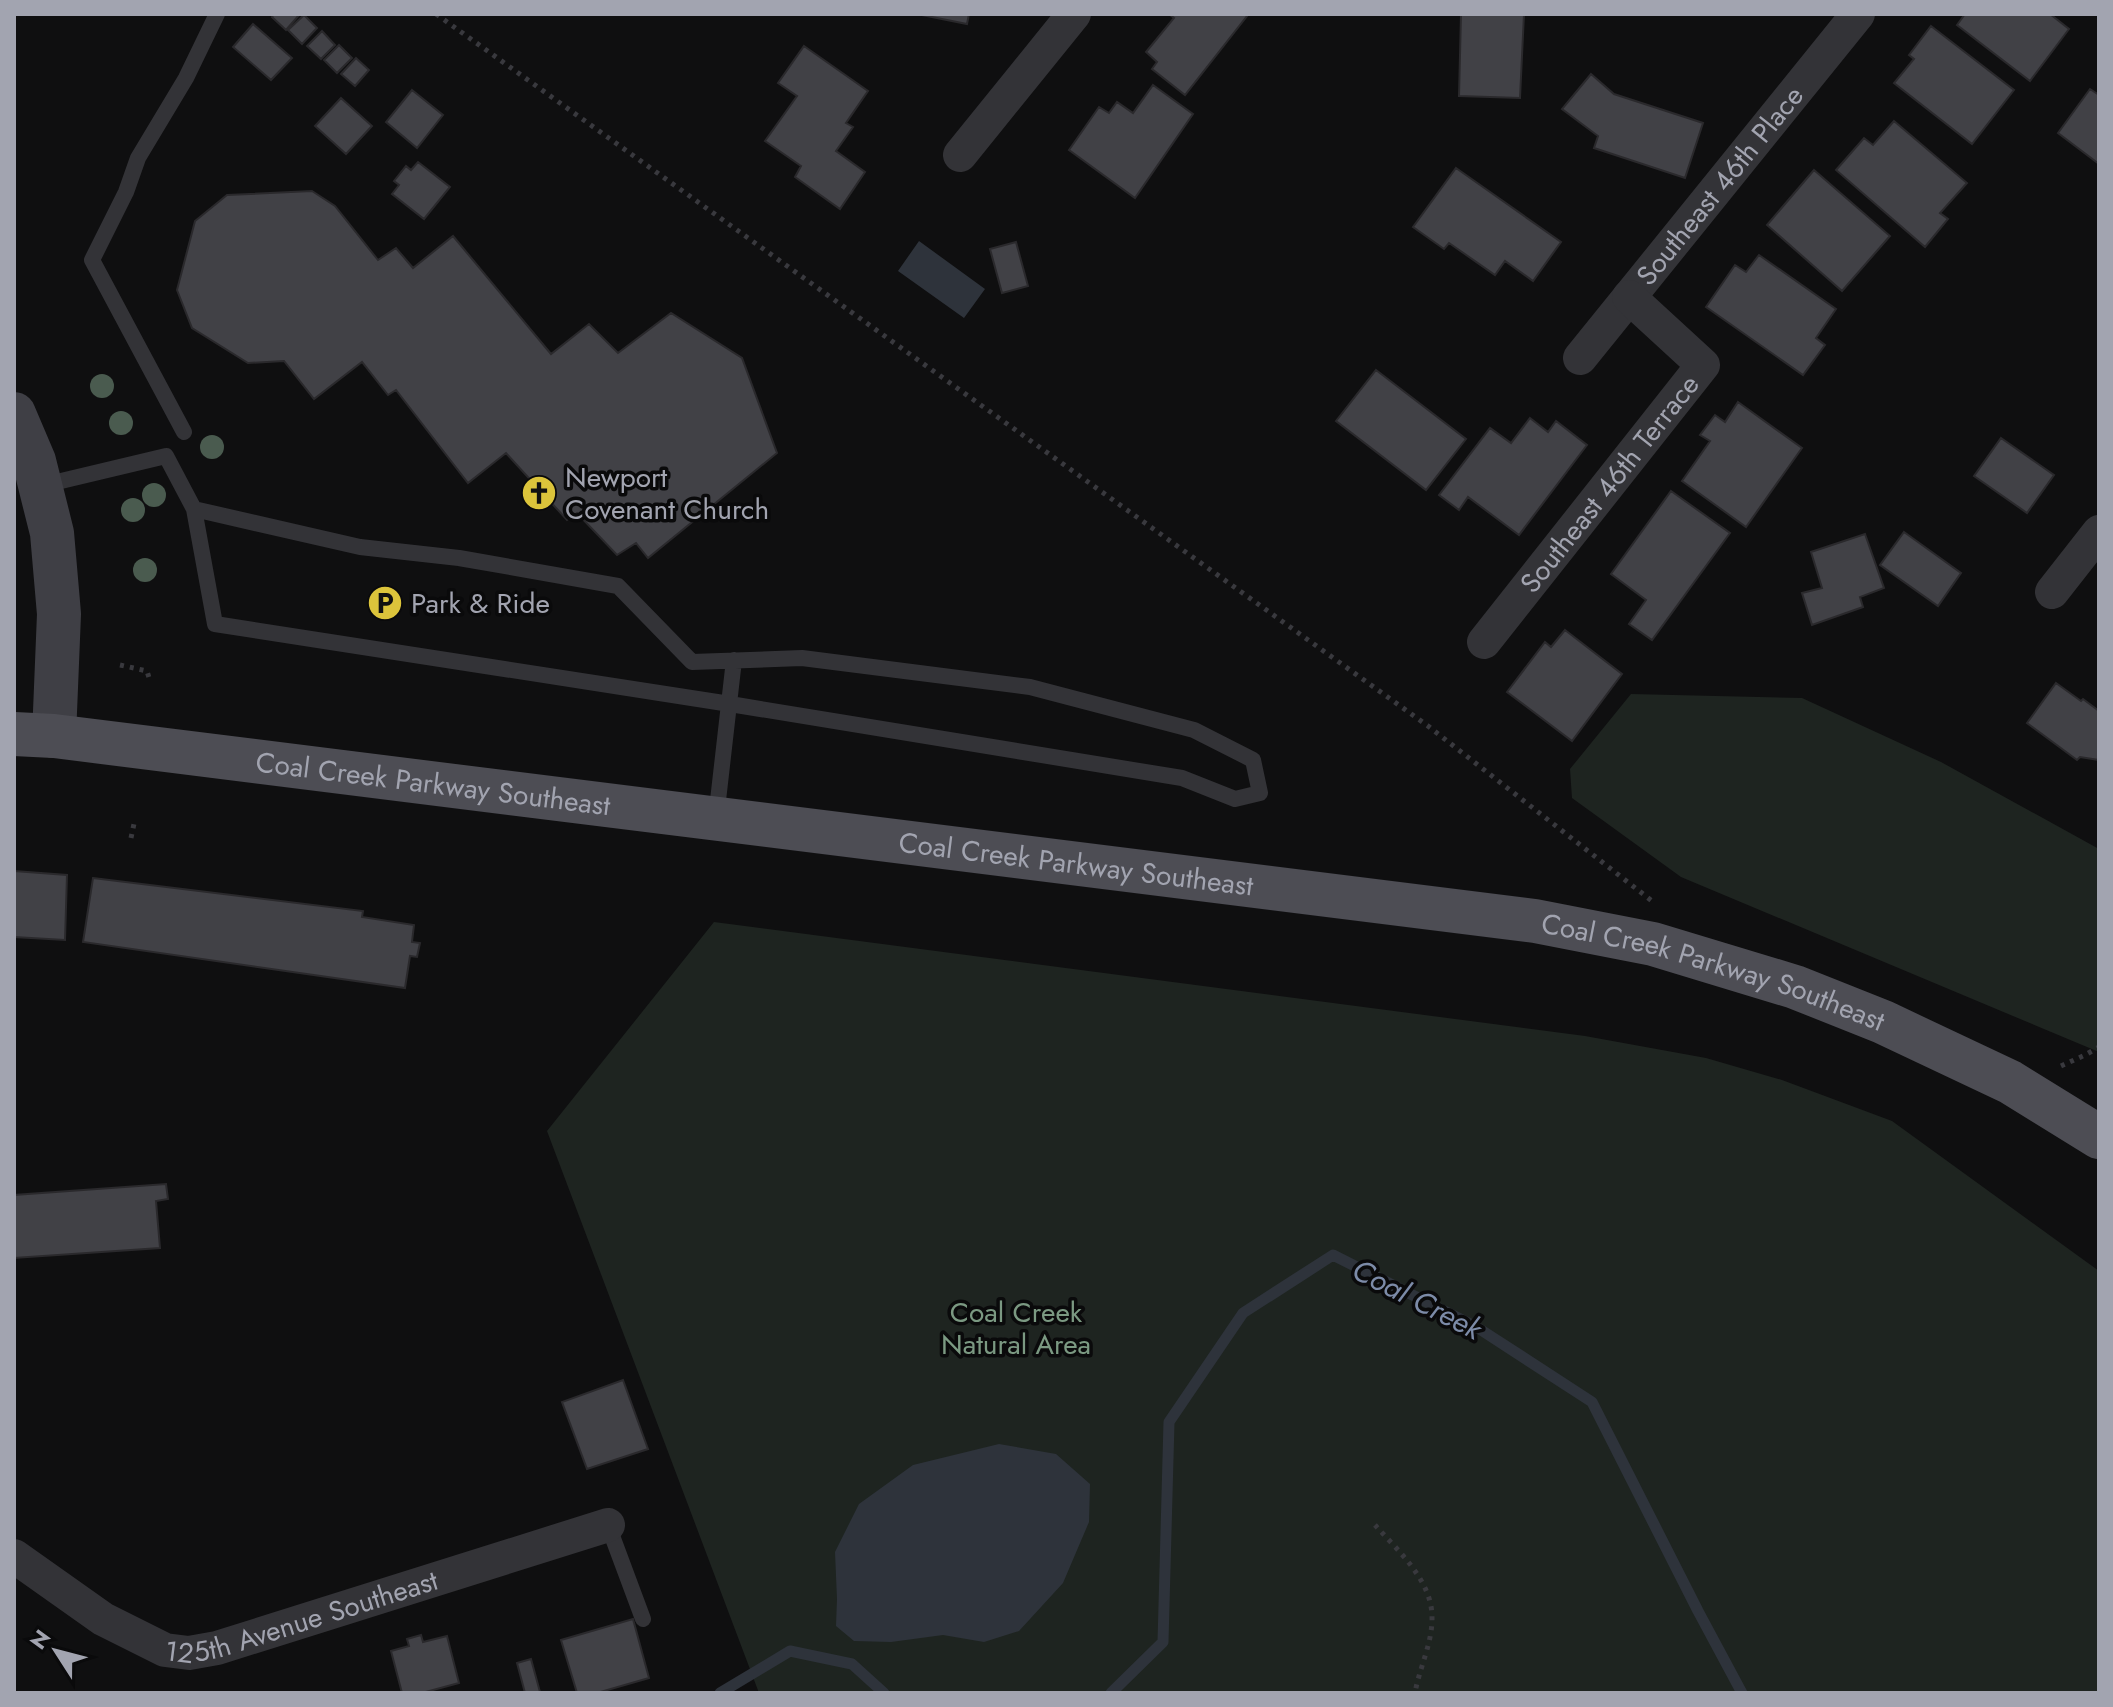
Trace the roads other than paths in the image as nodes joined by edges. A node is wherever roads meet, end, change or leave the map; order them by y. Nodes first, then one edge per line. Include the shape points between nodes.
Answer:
1 (217, 14) edge
2 (1074, 14) edge
3 (1858, 14) edge
4 (960, 155) dead end
5 (1629, 297) junction
6 (1580, 358) dead end
7 (14, 414) edge
8 (184, 432) dead end
9 (40, 486) junction
10 (194, 509) junction
11 (2099, 532) edge
12 (2052, 592) dead end
13 (1484, 642) dead end
14 (734, 660) junction
15 (730, 704) junction
16 (34, 735) edge
17 (716, 819) junction
18 (2099, 1137) edge
19 (608, 1525) joint
20 (14, 1556) edge
21 (643, 1619) dead end

1 - 8 lane via 138,158 92,260
2 - 4 street
3 - 5 street, Southeast 46th Place
5 - 6 street, Southeast 46th Place
5 - 13 street, Southeast 46th Terrace via 1703,365
7 - 9 main road
9 - 10 lane via 166,456
9 - 16 main road via 52,533 59,614
10 - 14 lane via 360,547 618,586 692,662
10 - 15 lane via 215,624
11 - 12 street
14 - 15 lane
14 - 15 lane via 802,658 1030,687 1194,730 1253,760 1260,793 1235,799 1182,778
15 - 17 lane
16 - 17 main road, Coal Creek Parkway Southeast
17 - 18 main road, Coal Creek Parkway Southeast via 1535,921 1653,944 1795,987 1883,1022 2010,1082
19 - 20 street, 125th Avenue Southeast via 189,1653 165,1650 103,1619
19 - 21 lane

